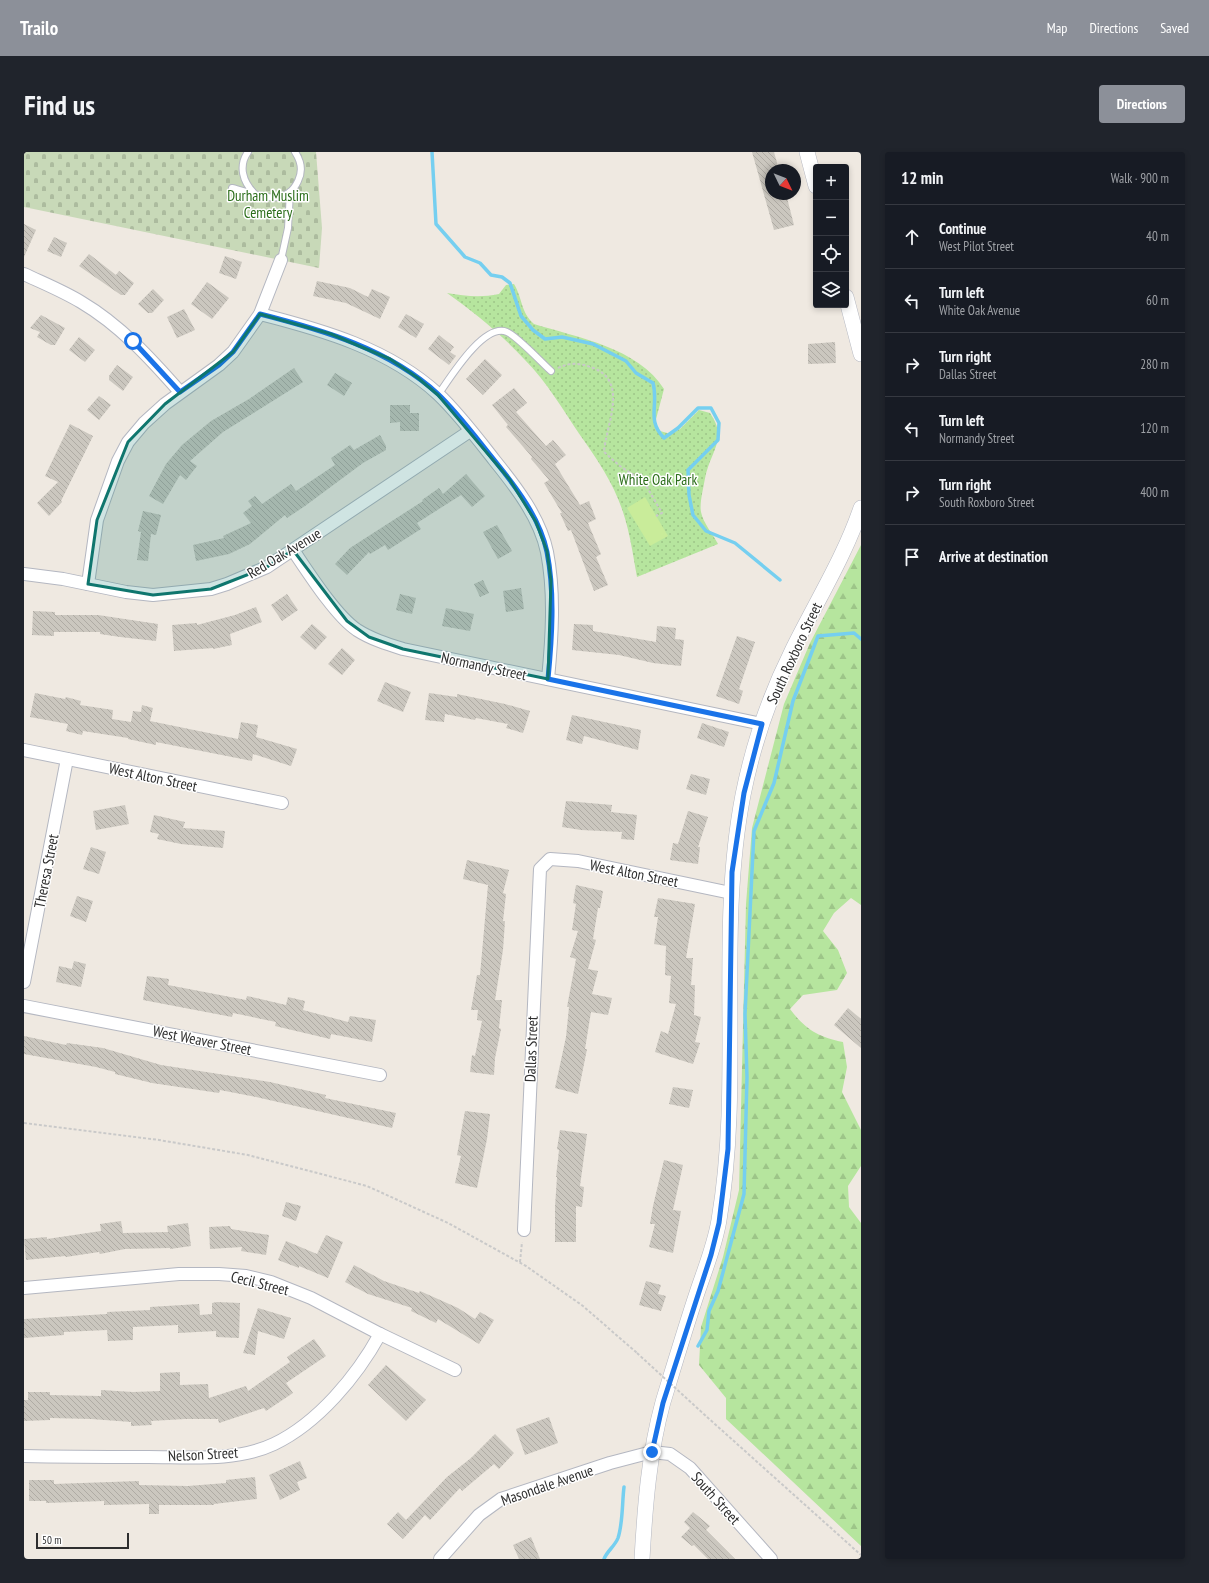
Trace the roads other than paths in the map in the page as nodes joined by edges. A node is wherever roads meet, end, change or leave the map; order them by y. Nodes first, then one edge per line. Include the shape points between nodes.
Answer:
1 (248, 152) edge
2 (295, 152) edge
3 (807, 152) edge
4 (813, 175) edge
5 (232, 188) dead end
6 (290, 192) junction
7 (254, 193) junction
8 (281, 260) joint
9 (24, 274) edge
10 (849, 308) edge
11 (260, 314) junction
12 (861, 354) edge
13 (551, 370) road end
14 (180, 392) junction
15 (438, 395) junction
16 (470, 431) junction
17 (861, 508) edge
18 (293, 550) junction
19 (24, 574) edge
20 (88, 584) junction
21 (548, 679) junction
22 (762, 724) junction
23 (24, 750) edge
24 (67, 759) junction
25 (282, 803) dead end
26 (540, 869) joint
27 (731, 893) junction
28 (24, 982) edge
29 (24, 1006) edge
30 (380, 1075) dead end
31 (524, 1230) road end
32 (24, 1288) edge
33 (380, 1334) junction
34 (455, 1370) dead end
35 (652, 1452) junction
36 (24, 1456) edge
37 (440, 1559) edge
38 (642, 1559) edge
39 (771, 1559) edge

1 - 7 lane via 242,171 248,187
2 - 6 lane via 301,167 300,177
3 - 4 street
5 - 7 lane
6 - 7 lane via 272,199
6 - 8 lane via 288,228
8 - 11 street
9 - 14 street via 82,303 106,319 133,341
10 - 12 street
11 - 14 street via 233,352
11 - 15 street via 331,334 390,359
13 - 15 lane via 515,337 500,330 490,332 456,370
14 - 20 street via 144,423 128,442 118,461 97,520
15 - 16 street
16 - 18 street, Red Oak Avenue
16 - 21 street via 510,480 536,522 547,551 551,581
17 - 22 street, South Roxboro Street via 850,537 772,694
18 - 20 street, Red Oak Avenue via 267,567 211,589 152,595
18 - 21 street, Normandy Street via 347,621 369,636 403,649
19 - 20 street, Red Oak Avenue
21 - 22 street, Normandy Street
22 - 27 street, South Roxboro Street via 742,800
23 - 24 street, West Alton Street
24 - 25 street, West Alton Street
24 - 28 street, Theresa Street
26 - 27 street, West Alton Street via 550,859 578,862
26 - 31 street, Dallas Street
27 - 35 street, South Roxboro Street via 729,1115 719,1223 663,1403
29 - 30 street, West Weaver Street
32 - 33 street, Cecil Street via 179,1274 246,1276 271,1282 311,1298
33 - 34 street, Cecil Street
33 - 36 street, Nelson Street via 357,1371 339,1391 307,1423 273,1444 238,1454 204,1457
35 - 37 street, Masondale Avenue via 501,1499 479,1514
35 - 38 street, South Roxboro Street
35 - 39 street, South Street via 670,1454 690,1468

